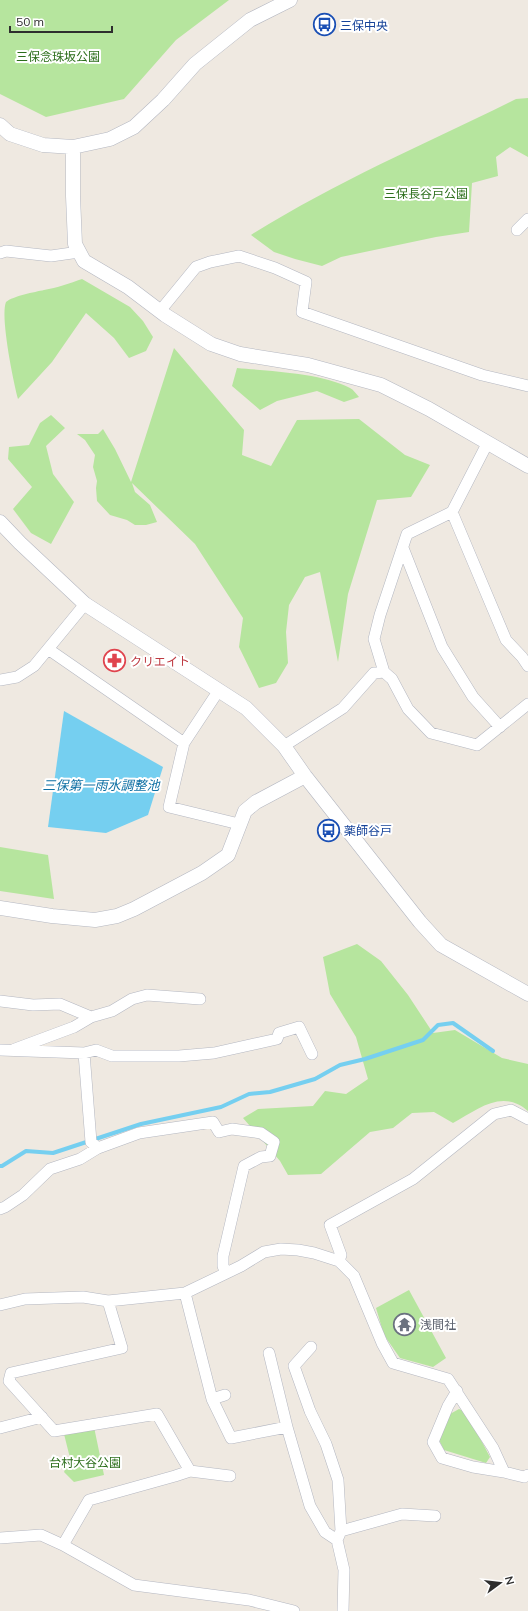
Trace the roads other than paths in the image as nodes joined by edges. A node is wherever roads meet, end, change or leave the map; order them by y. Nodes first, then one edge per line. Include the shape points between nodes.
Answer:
1 (290, 0) edge
2 (0, 125) edge
3 (73, 147) junction
4 (528, 219) edge
5 (517, 230) dead end
6 (79, 252) junction
7 (0, 253) edge
8 (160, 311) junction
9 (528, 386) edge
10 (488, 444) junction
11 (528, 466) edge
12 (452, 512) junction
13 (0, 522) edge
14 (403, 548) junction
15 (85, 604) junction
16 (48, 649) junction
17 (528, 666) edge
18 (384, 672) junction
19 (0, 680) edge
20 (219, 690) junction
21 (528, 704) edge
22 (500, 727) junction
23 (184, 744) junction
24 (284, 746) junction
25 (305, 776) junction
26 (239, 824) junction
27 (0, 908) edge
28 (528, 994) edge
29 (200, 999) dead end
30 (0, 1001) edge
31 (91, 1018) junction
32 (4, 1051) edge
33 (84, 1053) junction
34 (312, 1054) dead end
35 (528, 1119) edge
36 (98, 1148) junction
37 (0, 1209) edge
38 (339, 1261) junction
39 (226, 1273) junction
40 (185, 1293) junction
41 (108, 1301) junction
42 (0, 1305) edge
43 (312, 1347) dead end
44 (269, 1353) dead end
45 (457, 1391) junction
46 (225, 1395) dead end
47 (212, 1399) junction
48 (42, 1417) junction
49 (2, 1425) edge
50 (287, 1427) junction
51 (190, 1471) junction
52 (504, 1472) junction
53 (528, 1475) edge
54 (230, 1476) dead end
55 (435, 1516) dead end
56 (339, 1536) junction
57 (0, 1538) edge
58 (64, 1545) junction
59 (294, 1611) edge
60 (344, 1611) edge

1 - 3 street via 250,20 195,64 163,100 134,127 110,139
2 - 3 street via 10,134 43,145
3 - 6 street via 75,244
4 - 5 street
6 - 7 street via 51,256 6,251
6 - 8 street via 84,261 128,287
8 - 9 street via 196,267 239,256 306,282 302,312 482,375
8 - 10 street via 211,344 240,354 308,365 381,385 429,409
10 - 11 street
10 - 12 street
12 - 14 street via 407,534
12 - 17 street via 506,640
13 - 15 street
14 - 18 street via 374,639
14 - 22 street via 442,647 473,697
15 - 16 street
15 - 20 street
16 - 19 street via 34,666 17,677
16 - 23 street
18 - 22 street via 392,679 408,708 431,733 477,745
18 - 24 street via 374,673 342,708
20 - 23 street
20 - 24 street via 246,708
21 - 22 street
23 - 26 street via 169,807
24 - 25 street
25 - 26 street via 256,802 245,811
25 - 28 street via 441,945
26 - 27 street via 228,855 202,873 117,916 95,920
29 - 31 street via 147,995
30 - 31 street via 33,1005 60,1004
31 - 32 street via 74,1027
32 - 33 street
33 - 34 street via 96,1050 112,1056 214,1053 277,1039 280,1033 299,1027
33 - 36 street via 91,1142
35 - 38 street via 511,1110 494,1114 413,1179 330,1225 341,1255
36 - 37 street via 80,1159 50,1169 23,1195
36 - 39 street via 139,1133 213,1122 219,1132 232,1129 261,1132 274,1142 270,1156 244,1166 224,1256 223,1266
38 - 39 street via 314,1253 281,1249 264,1252
38 - 45 street via 354,1276 393,1363 448,1379
39 - 40 street
40 - 41 street
40 - 47 street
41 - 42 street via 60,1297 26,1299
41 - 48 street via 122,1348 11,1374 9,1381
43 - 56 street via 294,1366 338,1480
44 - 50 street via 273,1382
45 - 52 street via 493,1448
45 - 52 street via 448,1406 434,1442 442,1458
46 - 47 street
47 - 50 street via 231,1438
48 - 49 street
48 - 51 street via 54,1431 158,1414
50 - 56 street via 310,1506 325,1532
51 - 54 street
51 - 58 street via 89,1500
52 - 53 street via 524,1477
55 - 56 street via 402,1514
56 - 60 street via 344,1570
57 - 58 street via 42,1535
58 - 59 street via 134,1585 248,1600

